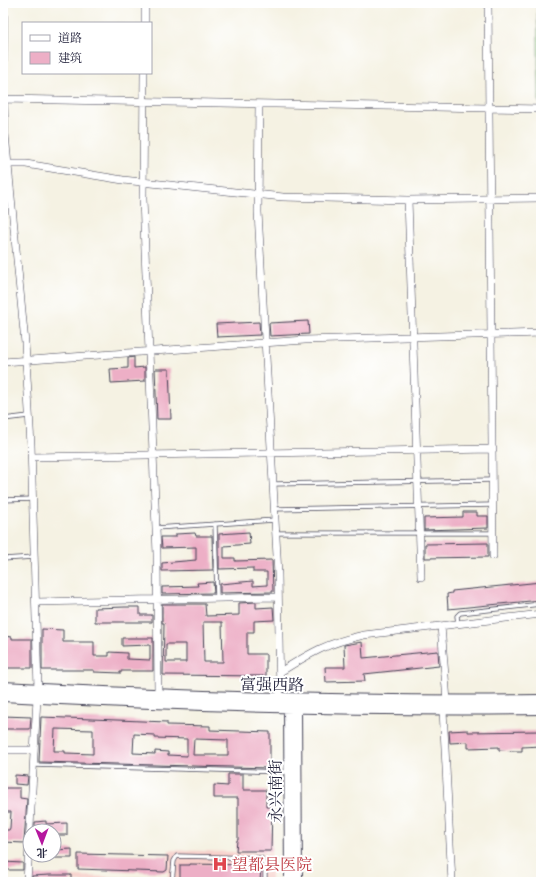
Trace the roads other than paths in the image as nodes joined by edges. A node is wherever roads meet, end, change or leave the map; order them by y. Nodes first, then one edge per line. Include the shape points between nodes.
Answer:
1 (4, 3) edge
2 (145, 3) edge
3 (488, 3) edge
4 (145, 22) edge
5 (144, 74) edge
6 (4, 99) edge
7 (144, 102) junction
8 (259, 104) junction
9 (490, 108) junction
10 (541, 109) edge
11 (5, 164) edge
12 (144, 182) junction
13 (258, 195) junction
14 (541, 198) edge
15 (490, 199) junction
16 (408, 200) junction
17 (541, 333) edge
18 (492, 334) junction
19 (413, 337) junction
20 (265, 343) junction
21 (150, 351) junction
22 (26, 360) junction
23 (3, 362) edge
24 (29, 416) junction
25 (3, 419) edge
26 (492, 449) junction
27 (417, 450) junction
28 (271, 453) junction
29 (154, 455) junction
30 (32, 457) junction
31 (493, 480) junction
32 (418, 482) junction
33 (273, 484) junction
34 (33, 499) junction
35 (3, 500) edge
36 (493, 505) junction
37 (418, 506) junction
38 (274, 509) junction
39 (275, 520) junction
40 (215, 524) junction
41 (156, 528) junction
42 (419, 533) junction
43 (493, 533) junction
44 (276, 534) junction
45 (494, 556) dead end
46 (35, 557) junction
47 (3, 559) edge
48 (420, 577) dead end
49 (278, 597) junction
50 (217, 598) junction
51 (158, 599) junction
52 (36, 602) junction
53 (541, 604) edge
54 (541, 614) edge
55 (458, 624) junction
56 (441, 626) junction
57 (280, 672) junction
58 (3, 688) edge
59 (38, 694) junction
60 (158, 695) junction
61 (3, 696) edge
62 (541, 700) edge
63 (290, 703) junction
64 (445, 706) junction
65 (541, 709) edge
66 (3, 750) edge
67 (34, 750) junction
68 (34, 765) junction
69 (290, 772) junction
70 (27, 882) edge
71 (172, 882) edge
72 (265, 882) edge
73 (290, 882) edge
74 (297, 882) edge
75 (452, 882) edge

1 - 6 street
2 - 4 street
3 - 9 street
5 - 7 street
6 - 7 street
6 - 11 street
7 - 8 street
7 - 12 street
8 - 9 street
8 - 13 street
9 - 10 street
9 - 15 street
11 - 12 street via 26,164
11 - 22 street
12 - 13 street
12 - 21 street
13 - 16 street
13 - 20 street
14 - 15 street
15 - 16 street
15 - 18 street
16 - 19 street
17 - 18 street
18 - 19 street
18 - 26 street
19 - 20 street
19 - 27 street
20 - 21 street
20 - 28 street
21 - 22 street
21 - 29 street
22 - 23 street
22 - 24 street
24 - 25 lane
24 - 30 street
26 - 27 street
26 - 31 street
27 - 28 street
27 - 32 street
28 - 29 street
28 - 33 street
29 - 30 street
29 - 41 street
30 - 34 street
31 - 32 lane
31 - 36 street
32 - 33 lane
32 - 37 street
33 - 38 street
34 - 35 lane
34 - 46 street
36 - 37 lane
36 - 43 street
37 - 38 lane
37 - 42 street
38 - 39 street
39 - 40 lane
39 - 44 street
40 - 41 lane
40 - 50 lane
41 - 51 street
42 - 43 lane
42 - 44 lane
42 - 48 street
43 - 45 street
44 - 49 street
46 - 47 lane
46 - 52 street
49 - 50 street
49 - 57 street
50 - 51 street
51 - 52 street
51 - 60 street
52 - 59 street
53 - 55 lane via 460,613 457,616
54 - 55 street
55 - 56 street
56 - 57 street via 338,640
56 - 64 street
57 - 63 street
58 - 59 main road, 富强西路
59 - 60 main road, 富强西路
59 - 61 main road, 富强西路
59 - 63 main road, 富强西路
59 - 67 street
60 - 63 main road, 富强西路
62 - 64 main road, 富强西路
63 - 64 main road, 富强西路
63 - 69 main road, 永兴南街
63 - 74 main road, 永兴南街
64 - 65 main road, 富强西路
64 - 75 street
66 - 67 street
67 - 68 street
68 - 69 lane
68 - 70 street
69 - 73 main road, 永兴南街
71 - 72 lane via 174,861 177,856 261,858 265,866

